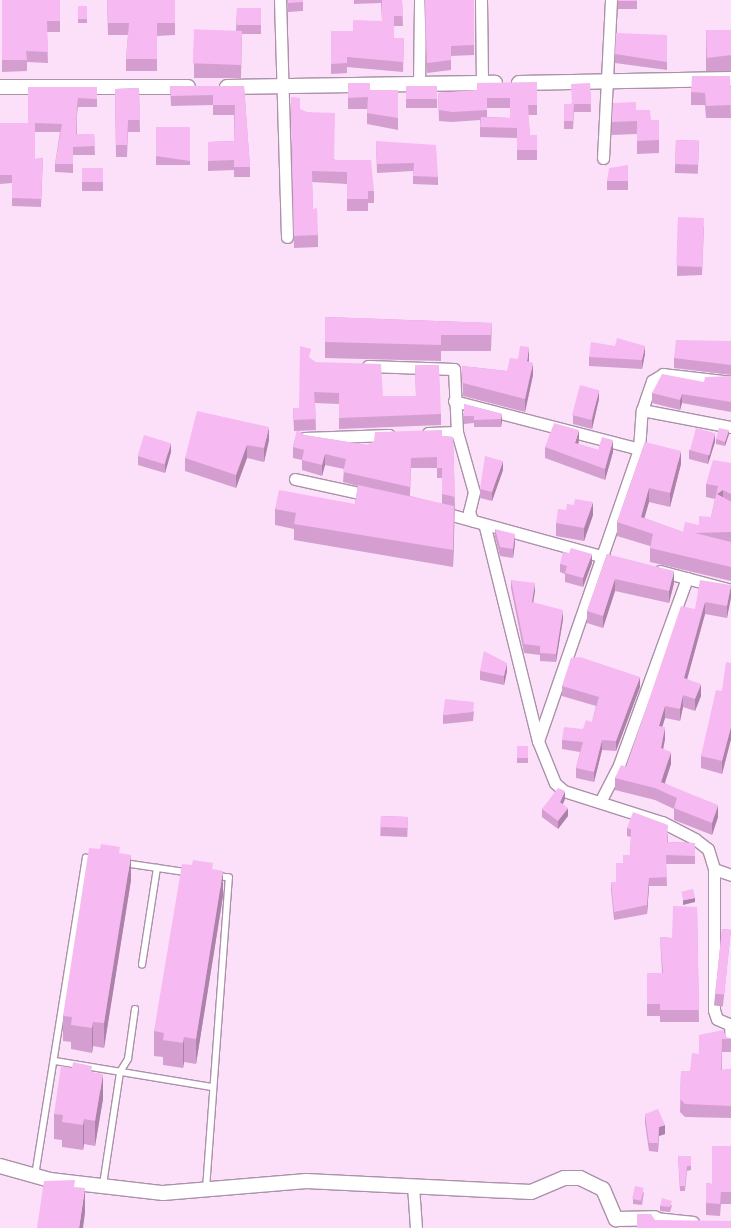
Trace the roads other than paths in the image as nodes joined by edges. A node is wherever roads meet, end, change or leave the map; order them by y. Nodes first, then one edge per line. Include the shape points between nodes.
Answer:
1 (280, 0) edge
2 (420, 0) edge
3 (481, 0) edge
4 (611, 0) edge
5 (731, 79) edge
6 (604, 82) junction
7 (482, 84) junction
8 (419, 86) junction
9 (0, 87) edge
10 (282, 87) junction
11 (603, 158) dead end
12 (287, 236) dead end
13 (356, 366) edge
14 (731, 382) edge
15 (454, 401) junction
16 (642, 410) junction
17 (731, 427) edge
18 (457, 432) junction
19 (304, 438) edge
20 (639, 449) junction
21 (295, 479) dead end
22 (381, 498) edge
23 (430, 509) edge
24 (472, 520) junction
25 (485, 527) junction
26 (598, 556) junction
27 (616, 560) edge
28 (643, 567) edge
29 (687, 578) junction
30 (731, 590) edge
31 (538, 741) junction
32 (600, 802) junction
33 (104, 860) edge
34 (112, 862) edge
35 (157, 868) junction
36 (714, 869) junction
37 (193, 873) edge
38 (202, 874) edge
39 (731, 875) edge
40 (142, 965) dead end
41 (135, 1009) dead end
42 (730, 1025) edge
43 (731, 1044) edge
44 (55, 1061) junction
45 (120, 1072) junction
46 (212, 1087) junction
47 (0, 1166) edge
48 (34, 1177) junction
49 (413, 1186) junction
50 (103, 1187) junction
51 (206, 1191) junction
52 (655, 1218) joint
53 (703, 1222) edge
54 (416, 1228) edge

1 - 10 street
2 - 8 street
3 - 7 street
4 - 6 street
5 - 6 street
6 - 7 street
6 - 11 street
7 - 8 street
8 - 10 street
9 - 10 street
10 - 12 street
13 - 15 street via 454,369
14 - 16 street via 663,374 652,381
15 - 18 street
15 - 20 street
16 - 17 street
16 - 20 street
18 - 19 street
18 - 24 street via 474,492 469,512
20 - 26 street
21 - 22 street
23 - 24 street
24 - 25 street
25 - 26 street
25 - 31 street
26 - 27 street
26 - 31 street
28 - 29 street
29 - 30 street
29 - 32 street via 619,765
31 - 32 street via 555,783
32 - 36 street via 662,822 695,839 708,849
33 - 44 lane via 86,858
34 - 35 lane
35 - 37 lane
35 - 40 lane
36 - 39 street
36 - 42 street via 714,1010 718,1019
38 - 46 lane via 229,878
41 - 45 lane via 128,1059
42 - 43 street
44 - 45 lane
44 - 48 lane
45 - 46 lane
45 - 50 lane
46 - 51 lane
47 - 48 street
48 - 50 street
49 - 51 street via 298,1181
49 - 52 street via 531,1192 560,1179 580,1178 603,1189 616,1219
49 - 54 street
50 - 51 street
52 - 53 street

